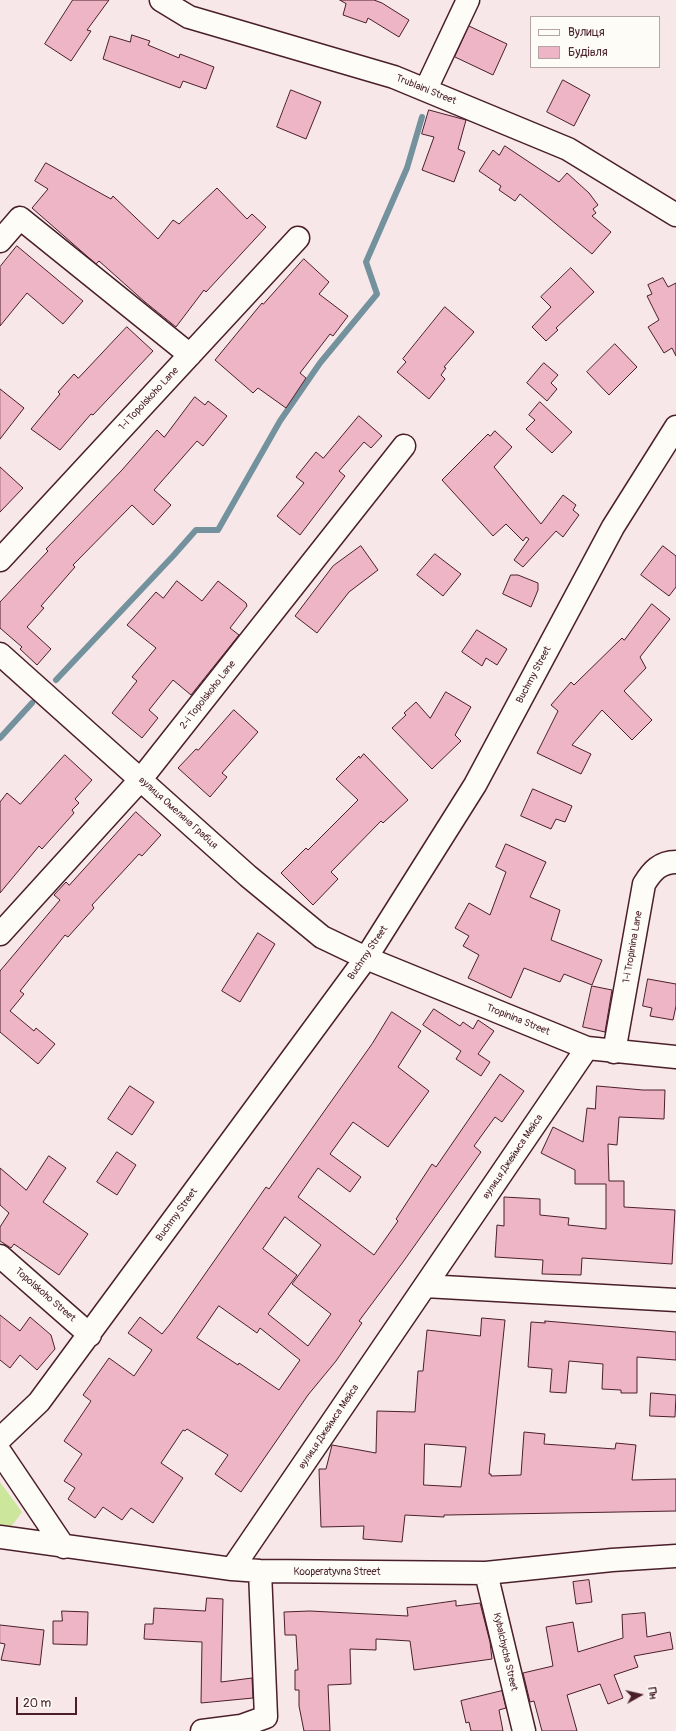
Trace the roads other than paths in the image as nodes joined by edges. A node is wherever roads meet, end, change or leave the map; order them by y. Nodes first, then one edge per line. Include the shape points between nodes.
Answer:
1 (161, 0) edge
2 (468, 0) edge
3 (426, 90) junction
4 (676, 215) edge
5 (298, 238) dead end
6 (0, 241) edge
7 (190, 355) junction
8 (676, 427) edge
9 (404, 446) dead end
10 (0, 560) edge
11 (0, 654) edge
12 (141, 779) junction
13 (676, 862) edge
14 (0, 934) edge
15 (366, 958) junction
16 (587, 1048) junction
17 (614, 1052) junction
18 (676, 1056) edge
19 (0, 1256) edge
20 (425, 1286) junction
21 (676, 1300) edge
22 (90, 1335) junction
23 (0, 1439) edge
24 (0, 1452) edge
25 (0, 1537) edge
26 (64, 1547) junction
27 (676, 1556) edge
28 (232, 1569) junction
29 (260, 1571) junction
30 (486, 1572) junction
31 (266, 1724) edge
32 (202, 1731) edge
33 (524, 1731) edge

1 - 3 street, Trublaini Street via 189,17 394,77
2 - 3 street
3 - 4 street, Trublaini Street via 568,149
5 - 7 street, 1-i Topolskoho Lane
6 - 7 street via 20,218
7 - 10 street, 1-i Topolskoho Lane
8 - 15 street, Buchmy Street via 613,527 475,785
9 - 12 street, 2-i Topolskoho Lane
11 - 12 street, вулиця Омеляна Грабця
12 - 14 street, 2-i Topolskoho Lane
12 - 15 street, вулиця Омеляна Грабця via 248,876 322,937
13 - 17 street, 1-i Tropinina Lane via 668,862 652,870 644,884
15 - 16 street, Tropinina Street
15 - 22 street, Buchmy Street
16 - 17 street, Tropinina Street
16 - 20 street, вулиця Джеймса Мейса
17 - 18 street, Tropinina Street
19 - 22 street, Topolskoho Street
20 - 21 street
20 - 28 street, вулиця Джеймса Мейса
22 - 23 street, Buchmy Street via 39,1402
24 - 26 street
25 - 26 street, Kooperatyvna Street
26 - 28 street, Kooperatyvna Street
27 - 30 street, Kooperatyvna Street
28 - 29 street, Kooperatyvna Street
29 - 30 street, Kooperatyvna Street
29 - 31 street
30 - 33 street, Kybalchycha Street
31 - 32 street

